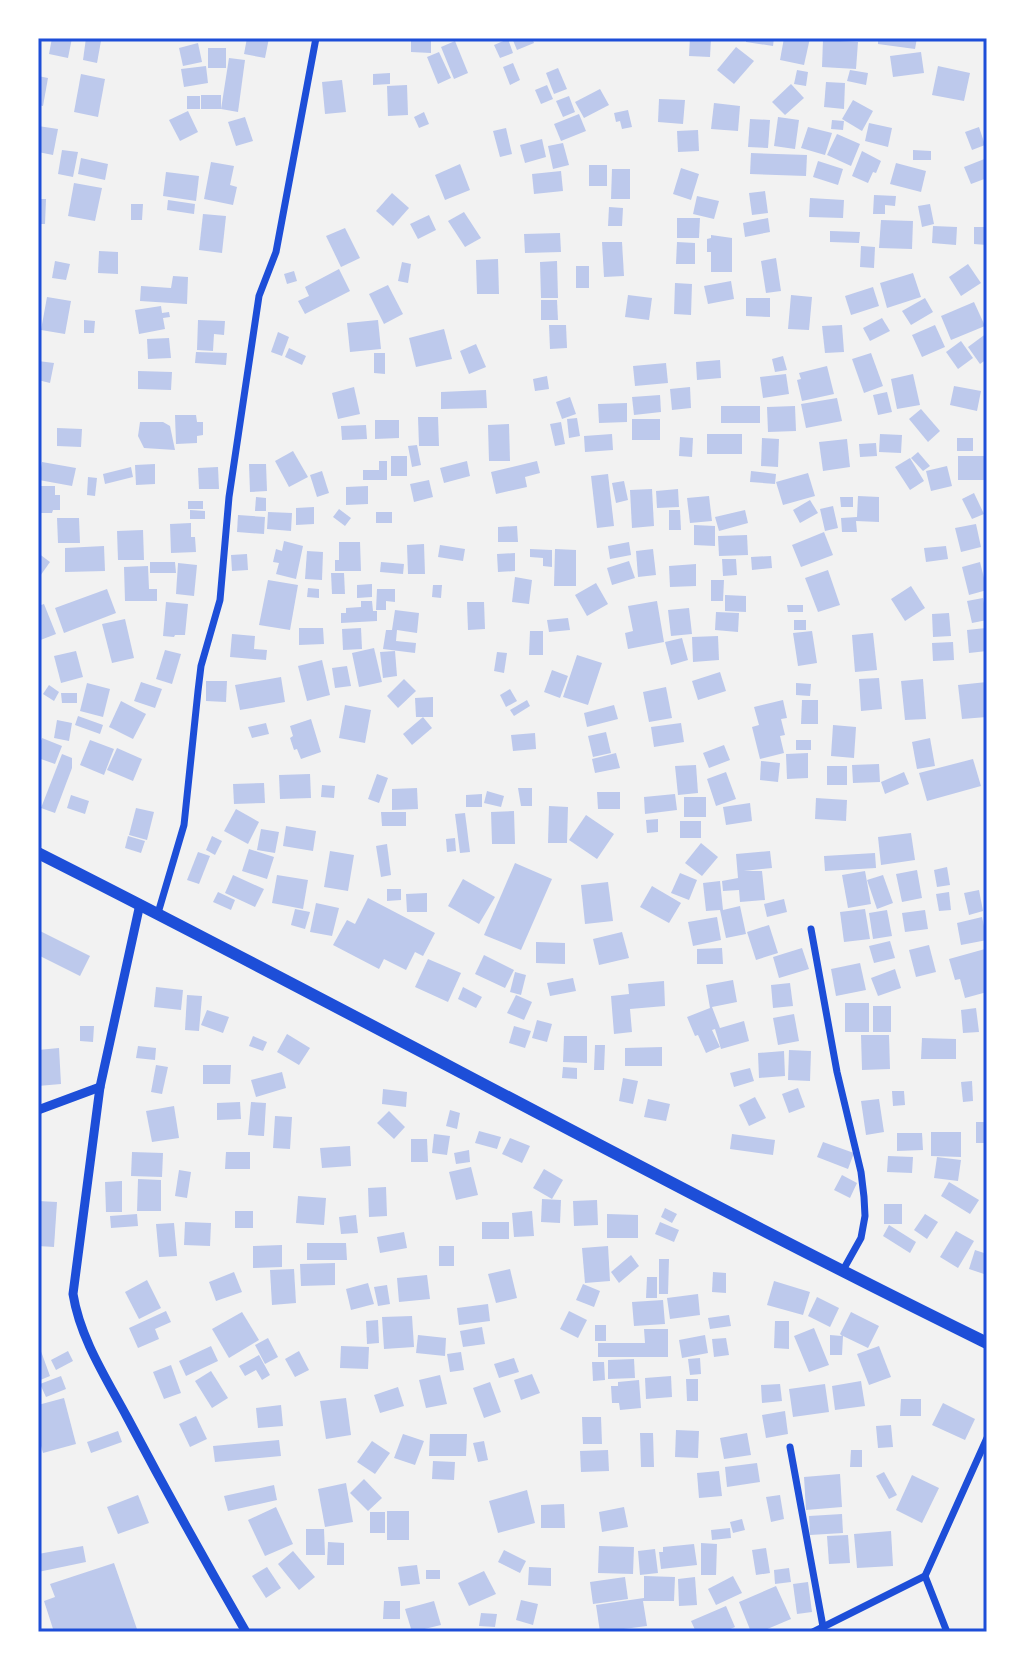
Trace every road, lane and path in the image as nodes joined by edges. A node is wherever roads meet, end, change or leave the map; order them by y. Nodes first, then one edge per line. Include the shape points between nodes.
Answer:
1 (316, 38) edge
2 (38, 853) edge
3 (140, 904) junction
4 (158, 913) junction
5 (811, 929) dead end
6 (100, 1087) junction
7 (38, 1110) edge
8 (842, 1272) junction
9 (987, 1343) edge
10 (987, 1438) edge
11 (790, 1447) dead end
12 (925, 1576) junction
13 (824, 1629) edge
14 (246, 1632) edge
15 (813, 1632) edge
16 (947, 1632) edge

1 - 4 street via 276,252 259,296 229,497 220,600 201,666 184,825
2 - 3 main road
3 - 4 main road
3 - 6 street
4 - 8 main road
5 - 8 street via 864,1197 861,1238
6 - 7 street
6 - 14 street via 73,1294 77,1314 166,1491
8 - 9 main road
10 - 12 street
11 - 13 street
12 - 13 street
12 - 16 street
13 - 15 street

